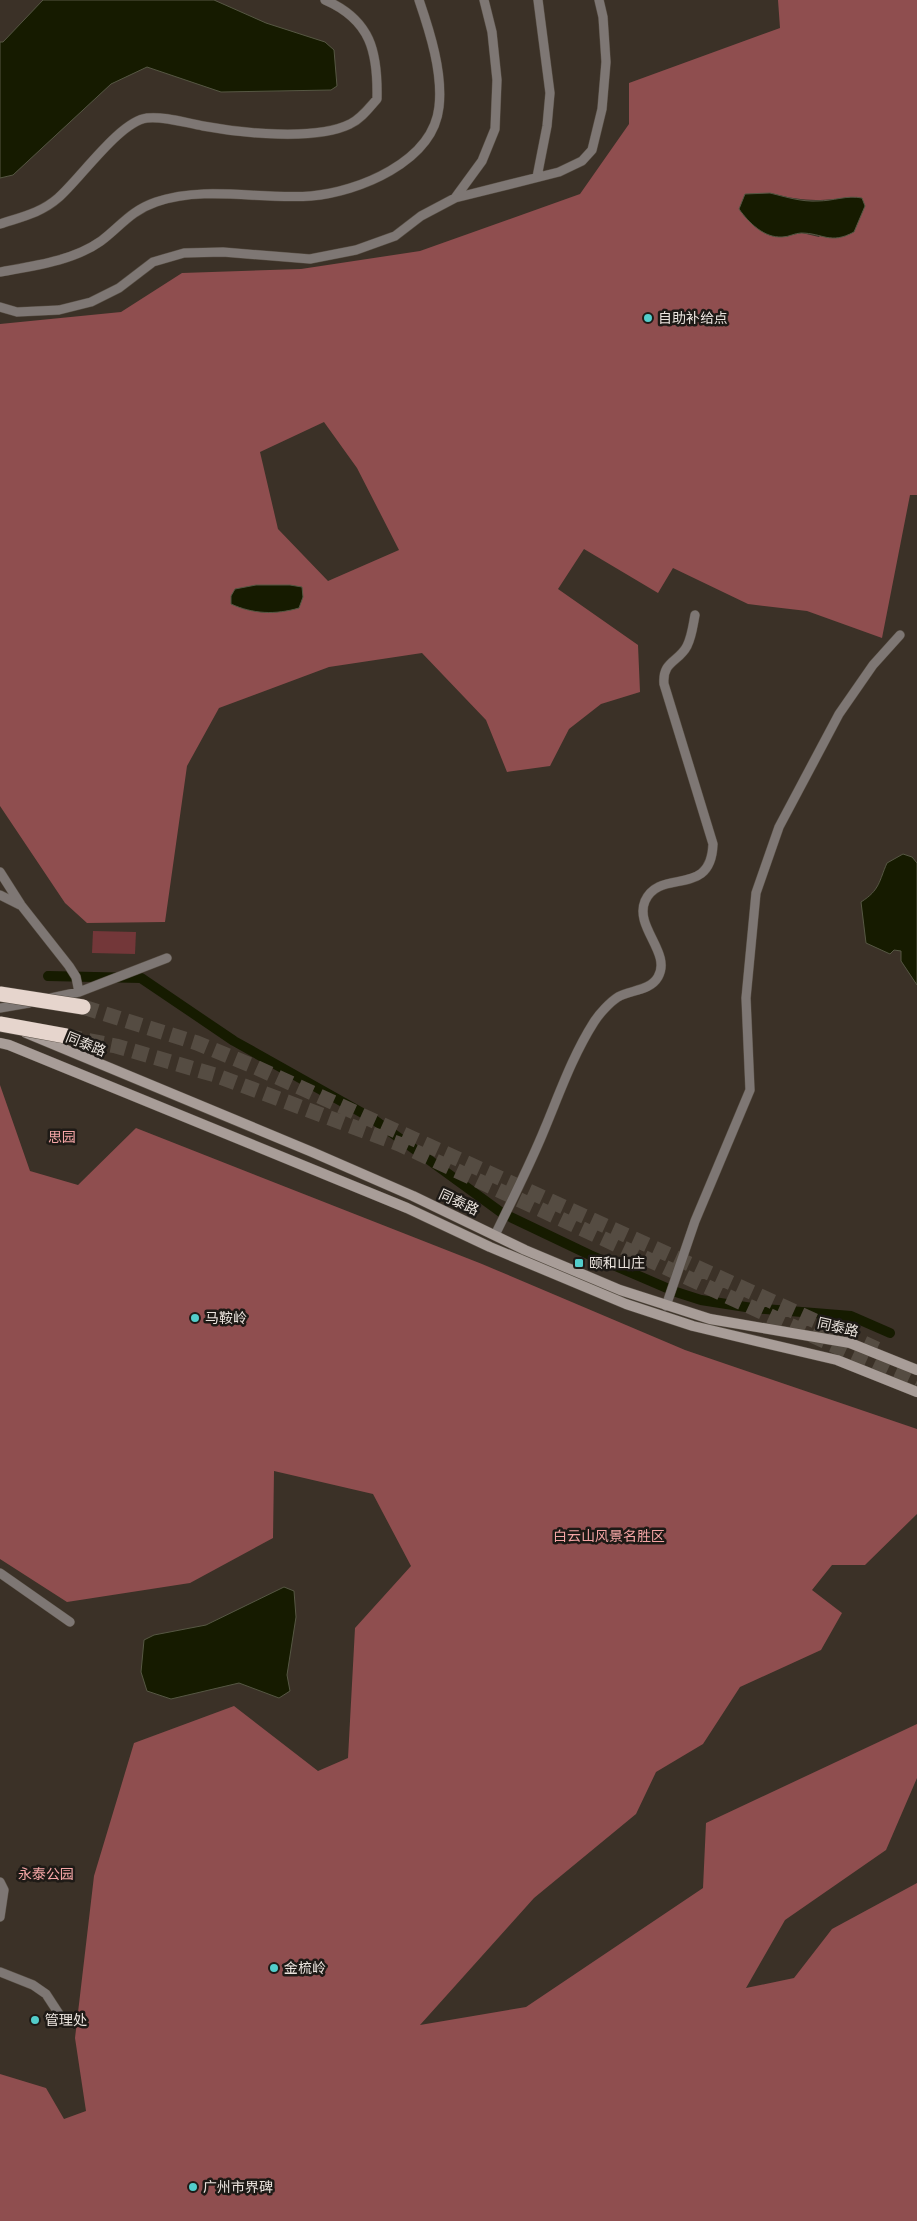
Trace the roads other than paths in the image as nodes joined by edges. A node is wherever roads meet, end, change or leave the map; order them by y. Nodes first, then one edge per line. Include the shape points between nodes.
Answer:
1 (325, 0) edge
2 (419, 0) edge
3 (484, 0) edge
4 (538, 0) edge
5 (599, 0) edge
6 (537, 177) junction
7 (455, 198) junction
8 (0, 224) edge
9 (0, 272) edge
10 (0, 307) edge
11 (695, 615) dead end
12 (900, 635) dead end
13 (0, 872) edge
14 (0, 895) edge
15 (21, 905) junction
16 (167, 958) dead end
17 (79, 992) junction
18 (0, 994) edge
19 (83, 1007) tunnel mouth
20 (0, 1008) edge
21 (0, 1023) edge
22 (19, 1030) junction
23 (66, 1036) tunnel mouth
24 (3, 1043) edge
25 (495, 1235) junction
26 (666, 1306) junction
27 (917, 1370) edge
28 (917, 1392) edge
29 (0, 1573) edge
30 (70, 1622) dead end
31 (0, 1882) edge
32 (0, 1917) edge
33 (0, 1972) edge
34 (61, 2017) dead end

1 - 8 street via 342,7 360,22 370,40 378,86 377,99 350,124 321,132 235,132 146,118 126,128 58,198 38,212
2 - 9 street via 436,64 439,108 431,134 412,156 382,176 311,196 193,195 157,202 127,216 100,241 77,253
3 - 7 street via 492,32 497,80 495,129 482,161
4 - 6 street via 550,93 548,126
5 - 6 street via 606,62 602,109 592,150 582,161 559,172
6 - 7 street
7 - 10 street via 421,216 395,236 356,250 310,258 223,252 184,253 153,262 119,288 91,302 51,310 17,312
11 - 25 street via 687,647 663,674 713,844 712,858 706,871 694,878 655,888 648,895 644,904 645,922 662,961 658,977 643,988 617,998 595,1020 572,1059 532,1159
12 - 26 street via 872,665 839,714 779,827 756,893 746,998 750,1090 695,1221
13 - 15 street
14 - 15 street
15 - 17 street via 69,966 76,977
16 - 17 street
17 - 20 street
18 - 19 highway, bridge
21 - 22 main road, 同泰路
21 - 23 highway, bridge
22 - 24 main road
22 - 25 main road, 同泰路 via 346,1167
24 - 28 main road, 同泰路 via 392,1202 626,1304 687,1325 838,1360
25 - 26 main road, 同泰路 via 533,1254
26 - 27 main road, 同泰路 via 710,1319 850,1343
29 - 30 street
31 - 32 street via 4,1890
33 - 34 street via 33,1985 46,1994

